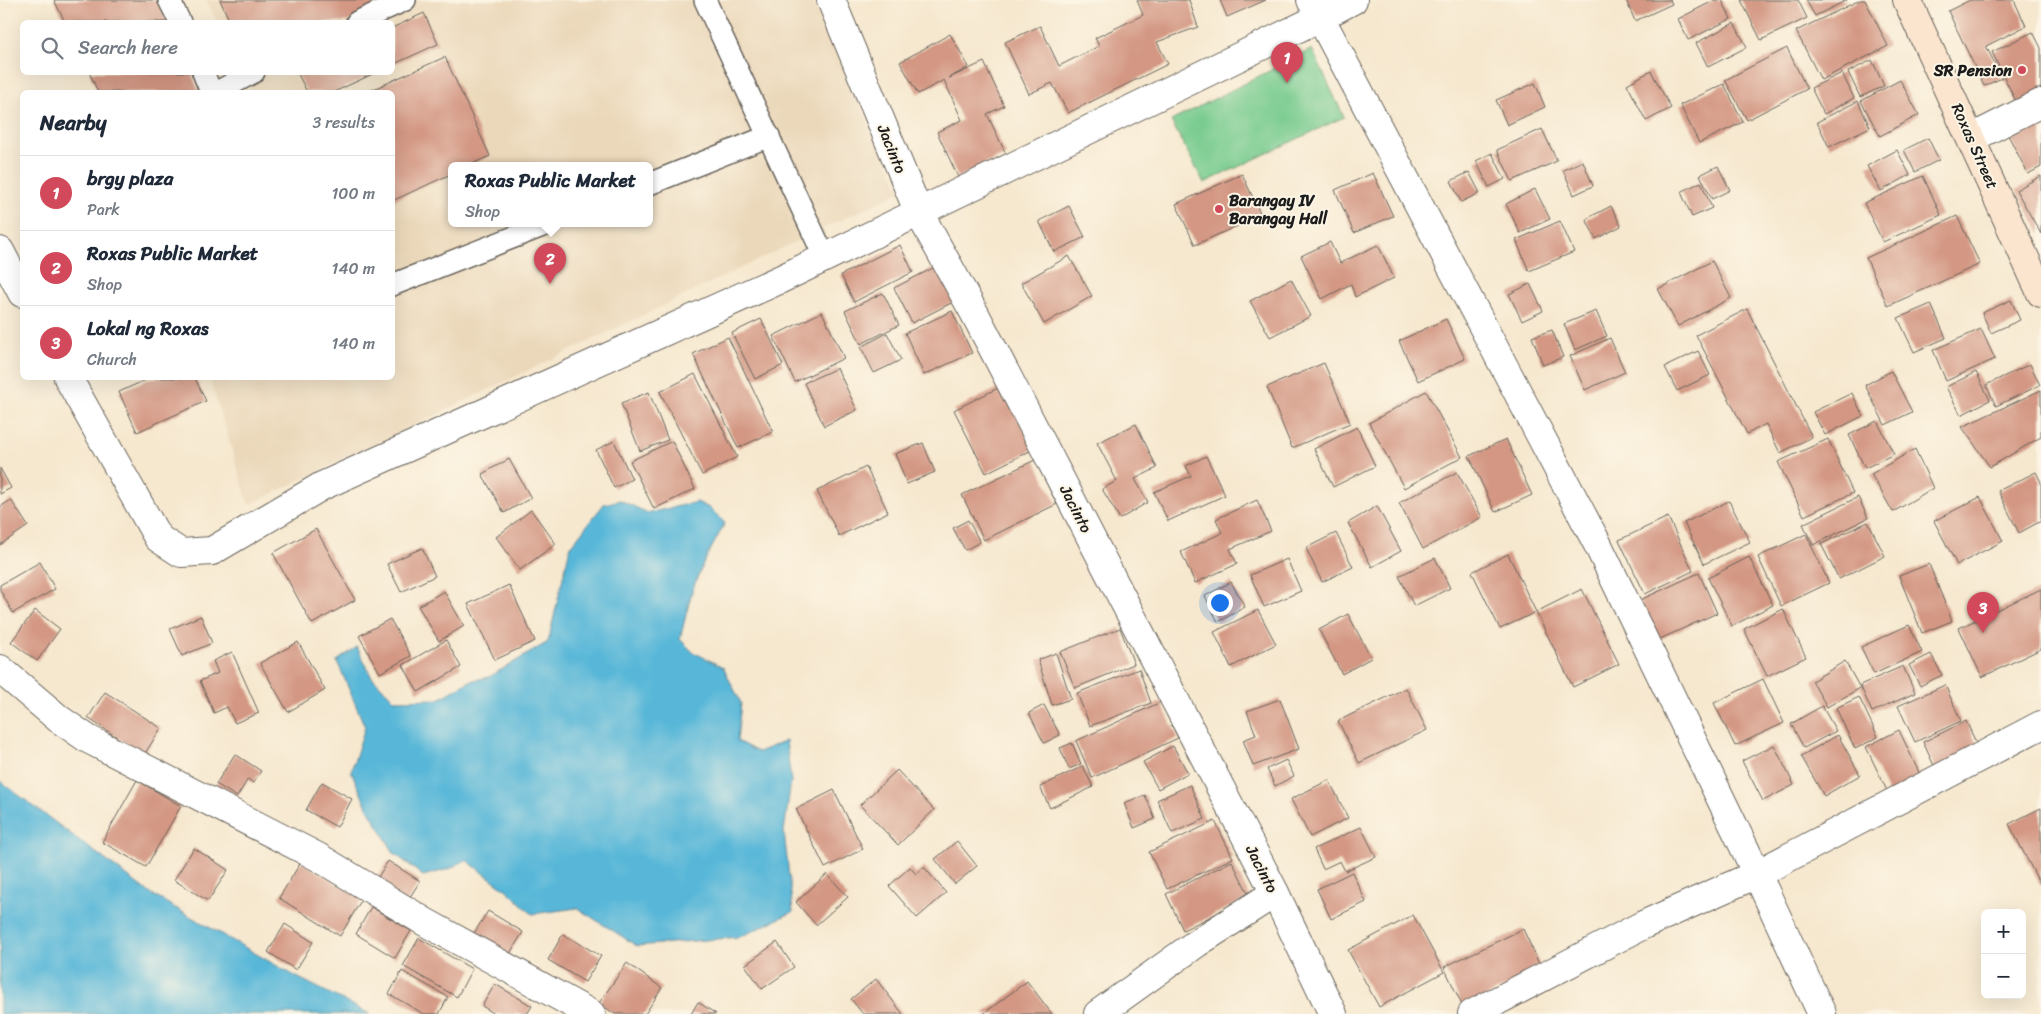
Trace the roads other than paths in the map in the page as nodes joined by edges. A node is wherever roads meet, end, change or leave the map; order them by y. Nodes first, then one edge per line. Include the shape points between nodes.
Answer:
1 (169, 0) edge
2 (405, 0) edge
3 (705, 0) edge
4 (831, 0) edge
5 (1353, 0) edge
6 (1907, 0) edge
7 (1315, 9) edge
8 (179, 20) edge
9 (361, 20) edge
10 (204, 75) edge
11 (248, 75) edge
12 (210, 90) edge
13 (221, 90) edge
14 (2041, 103) edge
15 (769, 136) junction
16 (1972, 138) junction
17 (653, 182) edge
18 (918, 211) junction
19 (540, 227) edge
20 (0, 251) edge
21 (824, 256) junction
22 (395, 284) edge
23 (20, 289) edge
24 (2041, 293) edge
25 (69, 380) edge
26 (0, 669) edge
27 (2041, 725) edge
28 (1757, 874) junction
29 (1275, 894) junction
30 (591, 1014) edge
31 (1098, 1014) edge
32 (1333, 1014) edge
33 (1472, 1014) edge
34 (1822, 1014) edge

1 - 8 lane
2 - 9 lane
3 - 15 lane
4 - 18 street, Jacinto
5 - 7 street
6 - 16 main road, Roxas Street
7 - 18 street
7 - 28 street via 1598,545
10 - 12 lane
11 - 13 lane
14 - 16 street
15 - 17 lane
15 - 21 lane
16 - 24 main road, Roxas Street
18 - 21 street
18 - 29 street, Jacinto via 975,314
19 - 22 lane
20 - 23 street
21 - 25 street via 781,279 322,486 212,551 181,553 158,538
26 - 30 street via 88,739 318,857 425,922
27 - 28 street
28 - 33 street via 1643,924
28 - 34 street
29 - 31 street
29 - 32 street, Jacinto

